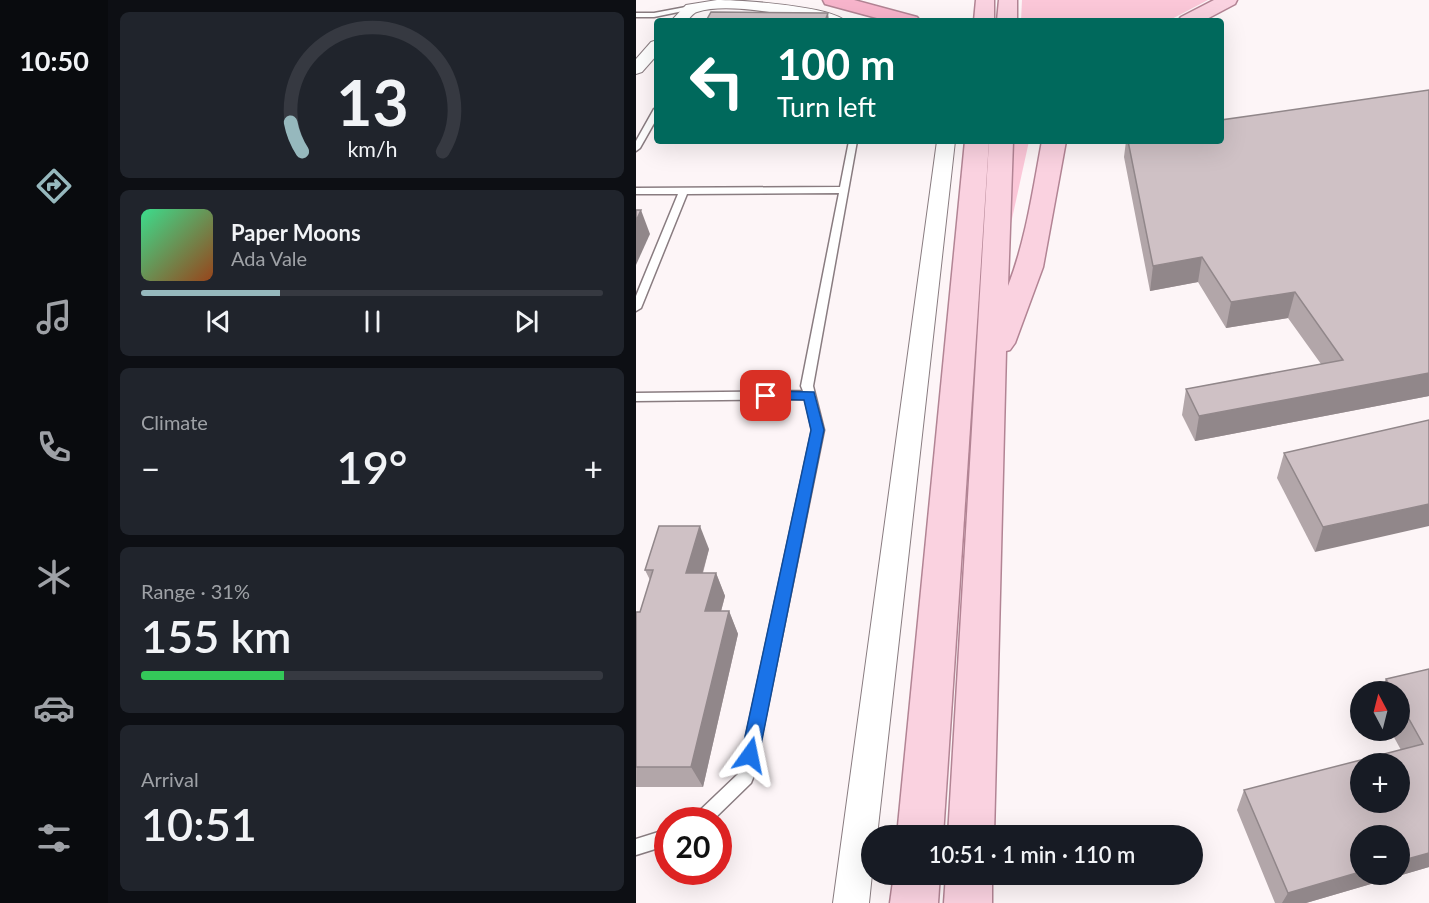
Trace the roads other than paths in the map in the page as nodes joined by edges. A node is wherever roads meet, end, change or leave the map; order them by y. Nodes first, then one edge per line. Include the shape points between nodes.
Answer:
1 (832, 0) edge
2 (985, 0) edge
3 (1008, 0) edge
4 (1228, 0) edge
5 (636, 7) edge
6 (691, 8) junction
7 (636, 15) edge
8 (682, 18) edge
9 (828, 18) edge
10 (899, 18) edge
11 (984, 18) edge
12 (1007, 18) edge
13 (1194, 18) edge
14 (654, 48) edge
15 (636, 69) edge
16 (654, 116) edge
17 (852, 144) edge
18 (946, 144) edge
19 (977, 144) edge
20 (1001, 144) edge
21 (1053, 144) edge
22 (636, 148) edge
23 (684, 190) junction
24 (844, 190) junction
25 (636, 191) edge
26 (636, 308) edge
27 (989, 369) junction
28 (809, 395) junction
29 (636, 397) edge
30 (715, 807) edge
31 (921, 825) edge
32 (971, 825) edge
33 (654, 842) edge
34 (636, 848) edge
35 (916, 885) edge
36 (969, 885) edge
37 (851, 903) edge
38 (914, 903) edge
39 (968, 903) edge

1 - 10 highway
2 - 11 main road
3 - 12 main road
4 - 13 main road
5 - 6 lane
6 - 7 lane
6 - 8 street
6 - 9 street via 734,2
14 - 15 street
16 - 22 lane
17 - 24 lane
18 - 37 street
19 - 31 main road
20 - 27 main road
21 - 27 main road via 1029,267
23 - 24 lane
23 - 25 lane
23 - 26 lane
24 - 28 lane via 807,386
27 - 32 main road
28 - 29 lane
28 - 30 lane via 818,430 745,778
33 - 34 lane
35 - 38 main road
36 - 39 main road

